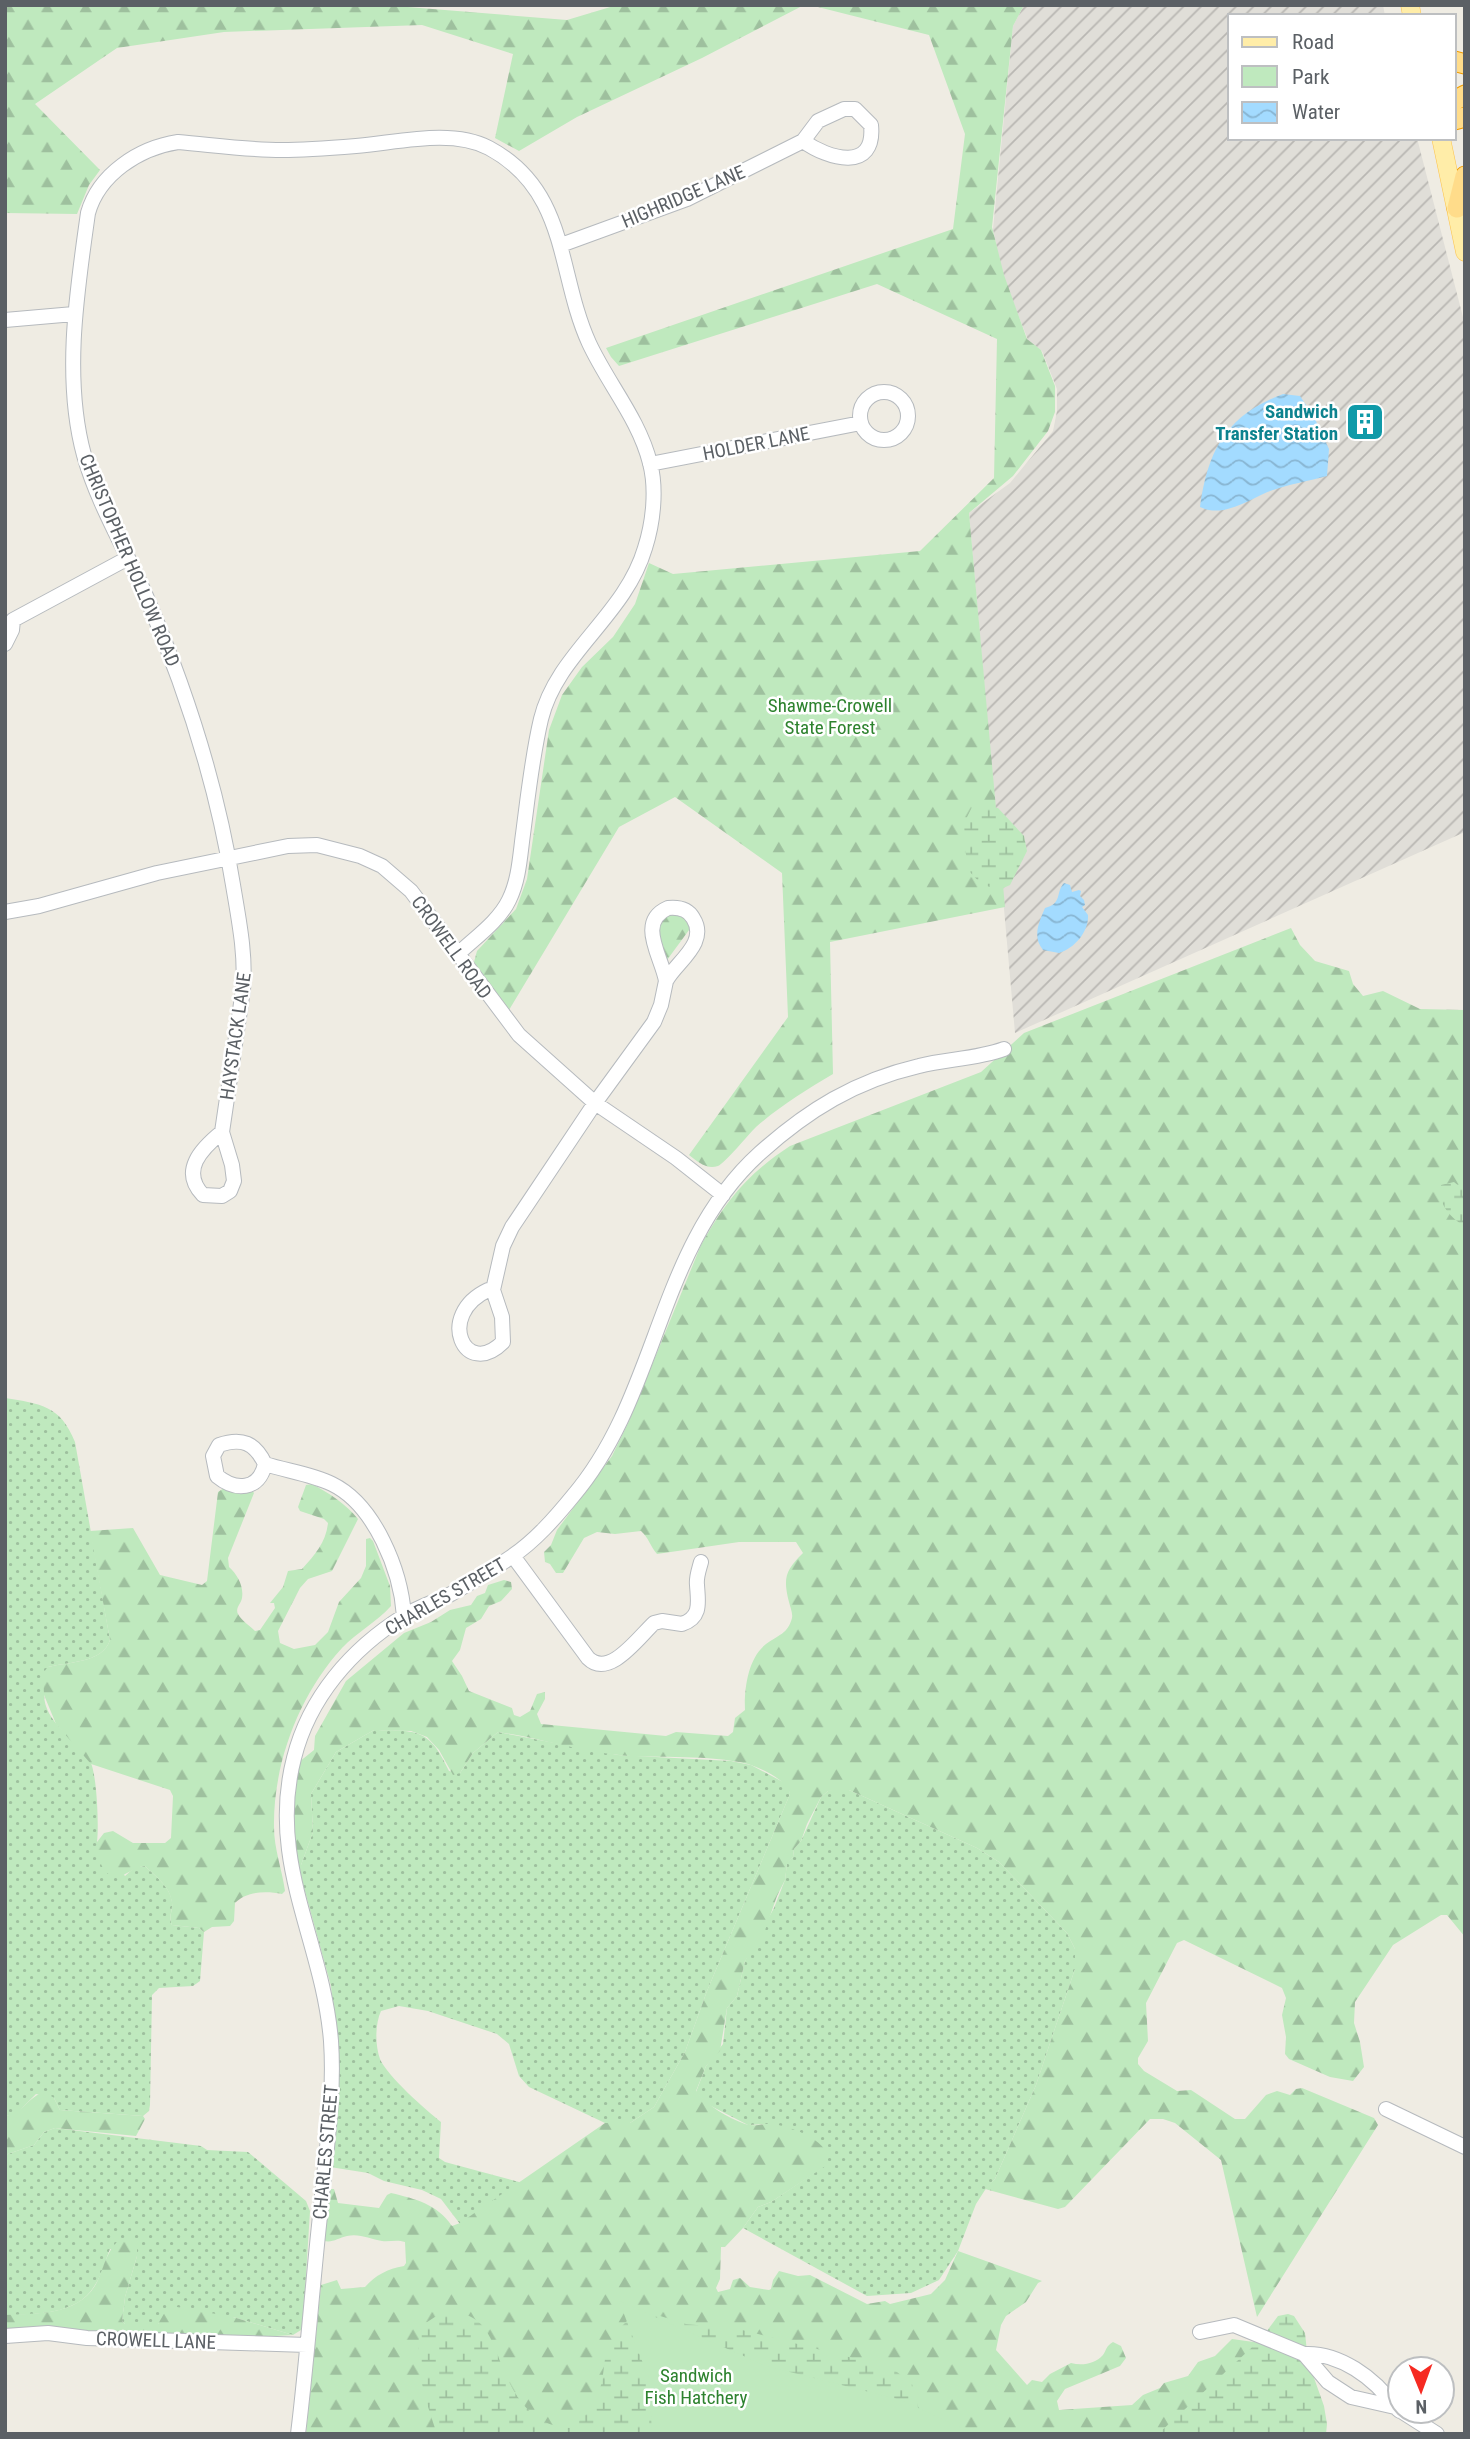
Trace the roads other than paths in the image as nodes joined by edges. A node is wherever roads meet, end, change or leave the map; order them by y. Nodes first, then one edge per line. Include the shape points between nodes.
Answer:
1 (1441, 140) edge
2 (803, 141) junction
3 (1465, 176) edge
4 (1457, 208) junction
5 (561, 245) junction
6 (1465, 252) edge
7 (74, 314) junction
8 (5, 320) edge
9 (861, 423) dead end
10 (650, 464) junction
11 (128, 558) junction
12 (9, 617) edge
13 (5, 644) edge
14 (228, 857) junction
15 (5, 912) edge
16 (459, 953) junction
17 (666, 981) junction
18 (1004, 1049) dead end
19 (595, 1103) junction
20 (222, 1132) dead end
21 (723, 1195) junction
22 (493, 1290) dead end
23 (265, 1464) dead end
24 (513, 1556) junction
25 (701, 1562) dead end
26 (404, 1616) junction
27 (1386, 2109) dead end
28 (1465, 2147) edge
29 (1200, 2332) dead end
30 (5, 2336) edge
31 (307, 2345) junction
32 (1304, 2354) junction
33 (1386, 2396) edge
34 (1386, 2407) edge
35 (298, 2434) edge

1 - 4 main road
2 - 2 street, HIGHRIDGE LANE via 818,121 844,109 855,109 871,125 870,146 852,159 816,151
2 - 5 street, HIGHRIDGE LANE via 687,199
3 - 4 highway
4 - 6 main road
5 - 7 street, CHRISTOPHER HOLLOW ROAD via 544,202 526,177 507,159 473,143 421,139 281,150 178,142 126,163 102,183 88,213
5 - 10 street, CHRISTOPHER HOLLOW ROAD via 589,343 630,414
7 - 8 street
7 - 11 street, CHRISTOPHER HOLLOW ROAD via 74,370 84,455
9 - 10 street, HOLDER LANE
10 - 16 street, CHRISTOPHER HOLLOW ROAD via 650,530 640,564 617,605 569,662 547,700 510,899
11 - 12 street
11 - 14 street, CHRISTOPHER HOLLOW ROAD via 166,642 200,737
12 - 13 street via 12,630
14 - 15 street, CROWELL ROAD
14 - 16 street, CROWELL ROAD via 317,845 360,856 382,866 411,891
14 - 20 street, HAYSTACK LANE via 245,968
16 - 19 street, CROWELL ROAD via 519,1035
17 - 17 street via 691,950 696,936 692,916 678,908 660,912 653,925 653,943
17 - 19 street via 654,1022
18 - 21 street, CHARLES STREET via 860,1084 787,1129 744,1168
19 - 21 street, CROWELL ROAD
19 - 22 street via 512,1227
21 - 24 street, CHARLES STREET via 681,1264 607,1447 576,1493
23 - 26 street via 333,1485 365,1512 392,1562
24 - 25 street via 597,1665 616,1660 654,1623 682,1624 694,1617
24 - 26 street, CHARLES STREET
26 - 31 street, CHARLES STREET via 371,1640 330,1681 302,1732 287,1798 286,1842 325,1999 332,2068
27 - 28 street
29 - 32 street via 1234,2325
30 - 31 street, CROWELL LANE via 48,2333
31 - 35 street, CHARLES STREET
32 - 33 street via 1338,2360
32 - 34 street via 1338,2391

